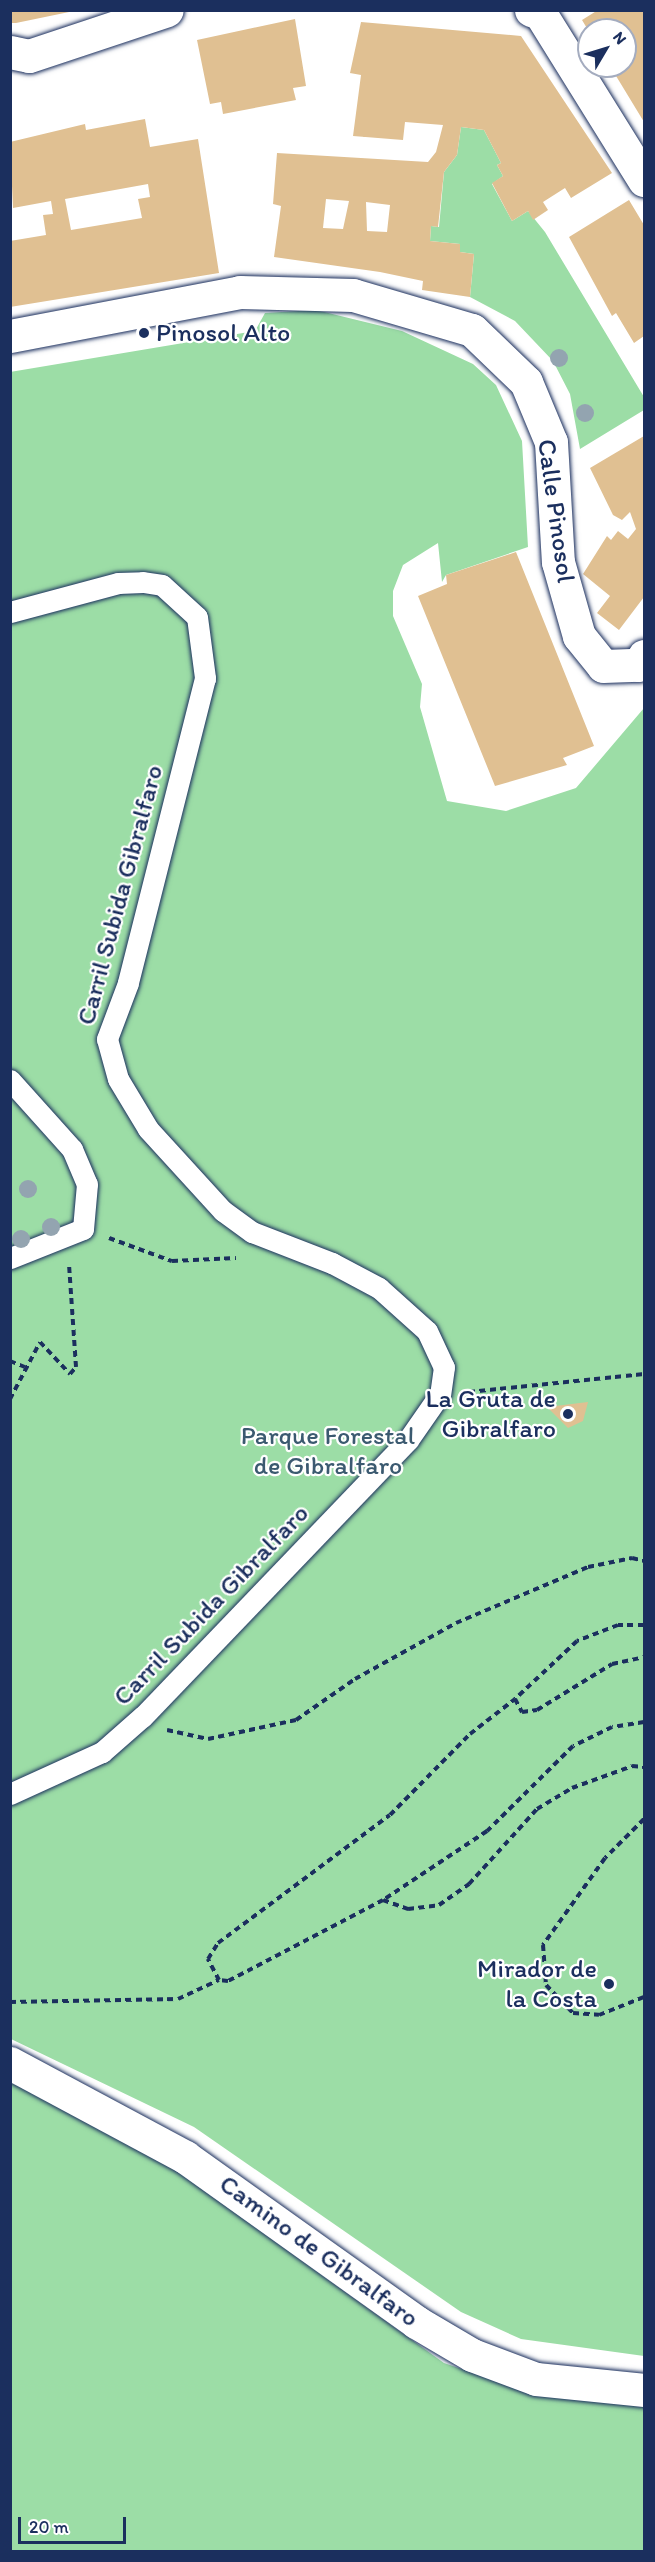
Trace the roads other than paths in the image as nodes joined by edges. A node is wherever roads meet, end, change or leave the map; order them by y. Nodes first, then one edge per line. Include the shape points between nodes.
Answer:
1 (167, 10) edge
2 (531, 10) edge
3 (10, 52) edge
4 (645, 180) edge
5 (10, 336) edge
6 (10, 612) edge
7 (645, 656) edge
8 (10, 1080) edge
9 (10, 1258) edge
10 (10, 1794) edge
11 (10, 2063) edge
12 (645, 2390) edge

1 - 3 street via 28,56
2 - 4 street via 540,13
5 - 7 street, Calle Pinosol via 240,292 353,295 472,330 526,382 551,442 558,562 579,636 603,666 638,665
6 - 10 lane, Carril Subida Gibralfaro via 118,583 143,582 176,594 197,617 205,678 128,983 107,1039 118,1079 148,1129 223,1211 252,1232 332,1263 403,1306 427,1331 444,1367 440,1394 408,1440 143,1716 102,1752
8 - 9 lane via 72,1149 87,1184 75,1233
11 - 12 street, Camino de Gibralfaro via 83,2098 231,2186 416,2322 472,2355 536,2379

